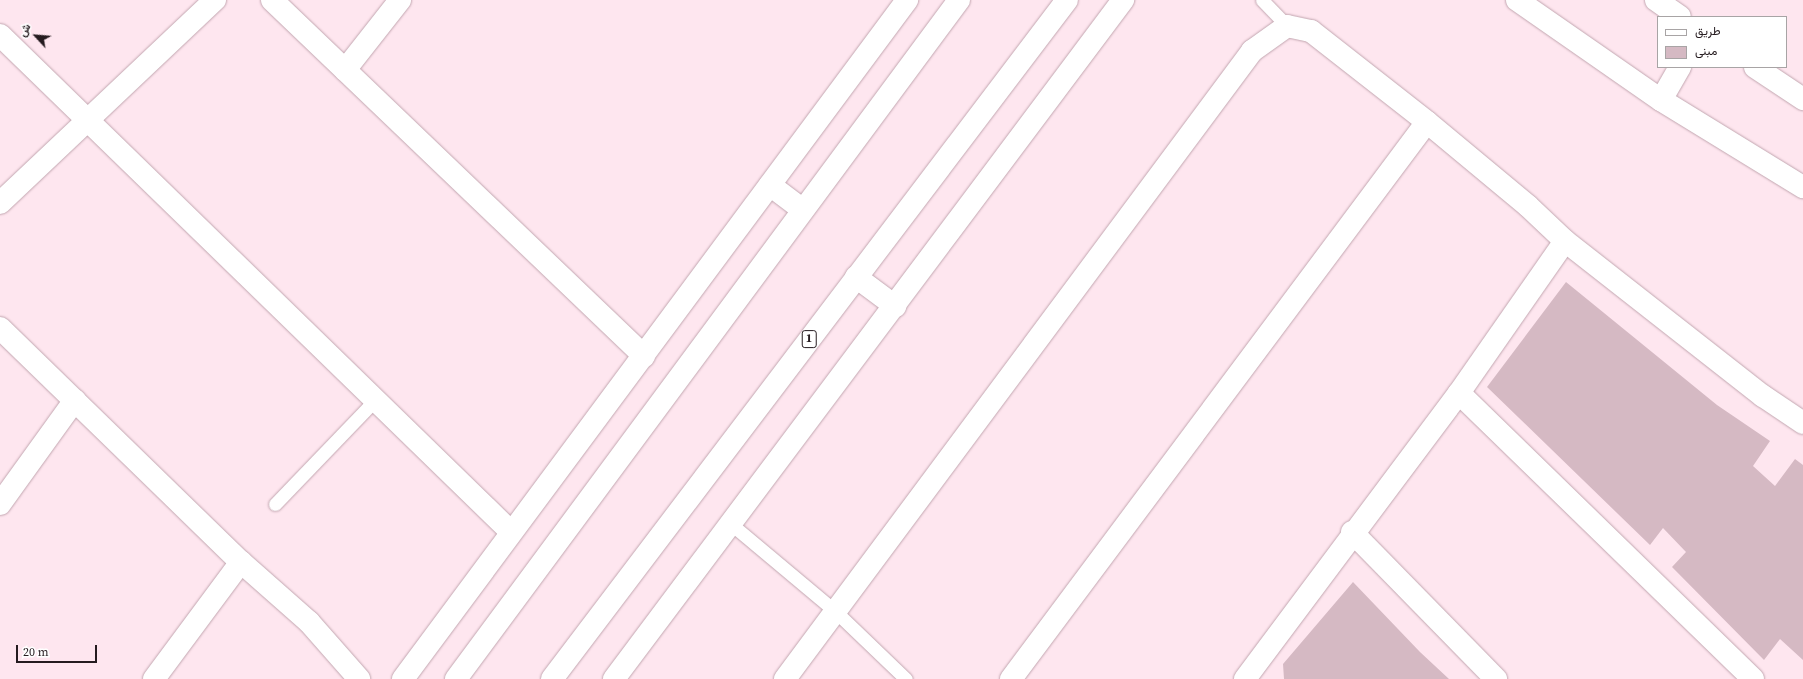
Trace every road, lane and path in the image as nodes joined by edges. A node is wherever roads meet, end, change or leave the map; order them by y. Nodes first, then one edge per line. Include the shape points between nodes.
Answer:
1 (215, 0) edge
2 (272, 0) edge
3 (400, 0) edge
4 (907, 0) edge
5 (959, 0) edge
6 (1067, 0) edge
7 (1123, 0) edge
8 (1262, 0) edge
9 (1517, 0) edge
10 (1656, 0) edge
11 (1679, 16) edge
12 (1286, 26) junction
13 (0, 35) edge
14 (1679, 68) edge
15 (1756, 68) edge
16 (345, 70) junction
17 (1803, 99) edge
18 (1660, 100) junction
19 (86, 122) junction
20 (1427, 122) junction
21 (770, 185) junction
22 (1803, 187) edge
23 (0, 203) edge
24 (803, 210) junction
25 (1565, 241) junction
26 (856, 277) junction
27 (895, 306) junction
28 (0, 328) edge
29 (644, 356) junction
30 (1459, 393) junction
31 (75, 400) junction
32 (374, 400) junction
33 (1803, 423) edge
34 (0, 504) edge
35 (275, 504) dead end
36 (731, 524) junction
37 (511, 532) junction
38 (1352, 532) junction
39 (241, 562) junction
40 (835, 611) junction
41 (154, 679) edge
42 (358, 679) edge
43 (403, 679) edge
44 (456, 679) edge
45 (552, 679) edge
46 (614, 679) edge
47 (785, 679) edge
48 (906, 679) edge
49 (1011, 679) edge
50 (1245, 679) edge
51 (1496, 679) edge
52 (1753, 679) edge

1 - 19 main road
2 - 16 main road
3 - 16 main road
4 - 21 main road
5 - 24 main road
6 - 26 main road, 1
7 - 27 main road
8 - 12 lane
9 - 18 main road
10 - 11 main road
12 - 20 main road via 1311,31
12 - 40 main road via 1252,51
13 - 19 main road
14 - 18 main road
15 - 17 main road
16 - 29 main road
18 - 22 main road
19 - 23 main road
19 - 32 main road
20 - 25 main road via 1528,206
20 - 49 main road
21 - 24 main road
21 - 29 main road
24 - 44 main road
25 - 30 main road
25 - 33 main road via 1763,396
26 - 27 main road
26 - 45 main road, 1
27 - 36 main road
28 - 31 main road
29 - 37 main road
30 - 38 main road
30 - 52 main road
31 - 34 main road
31 - 39 main road
32 - 35 lane
32 - 37 main road
36 - 40 lane
36 - 46 main road
37 - 43 main road
38 - 50 main road
38 - 51 main road
39 - 41 main road
39 - 42 main road via 309,622
40 - 47 main road
40 - 48 lane

